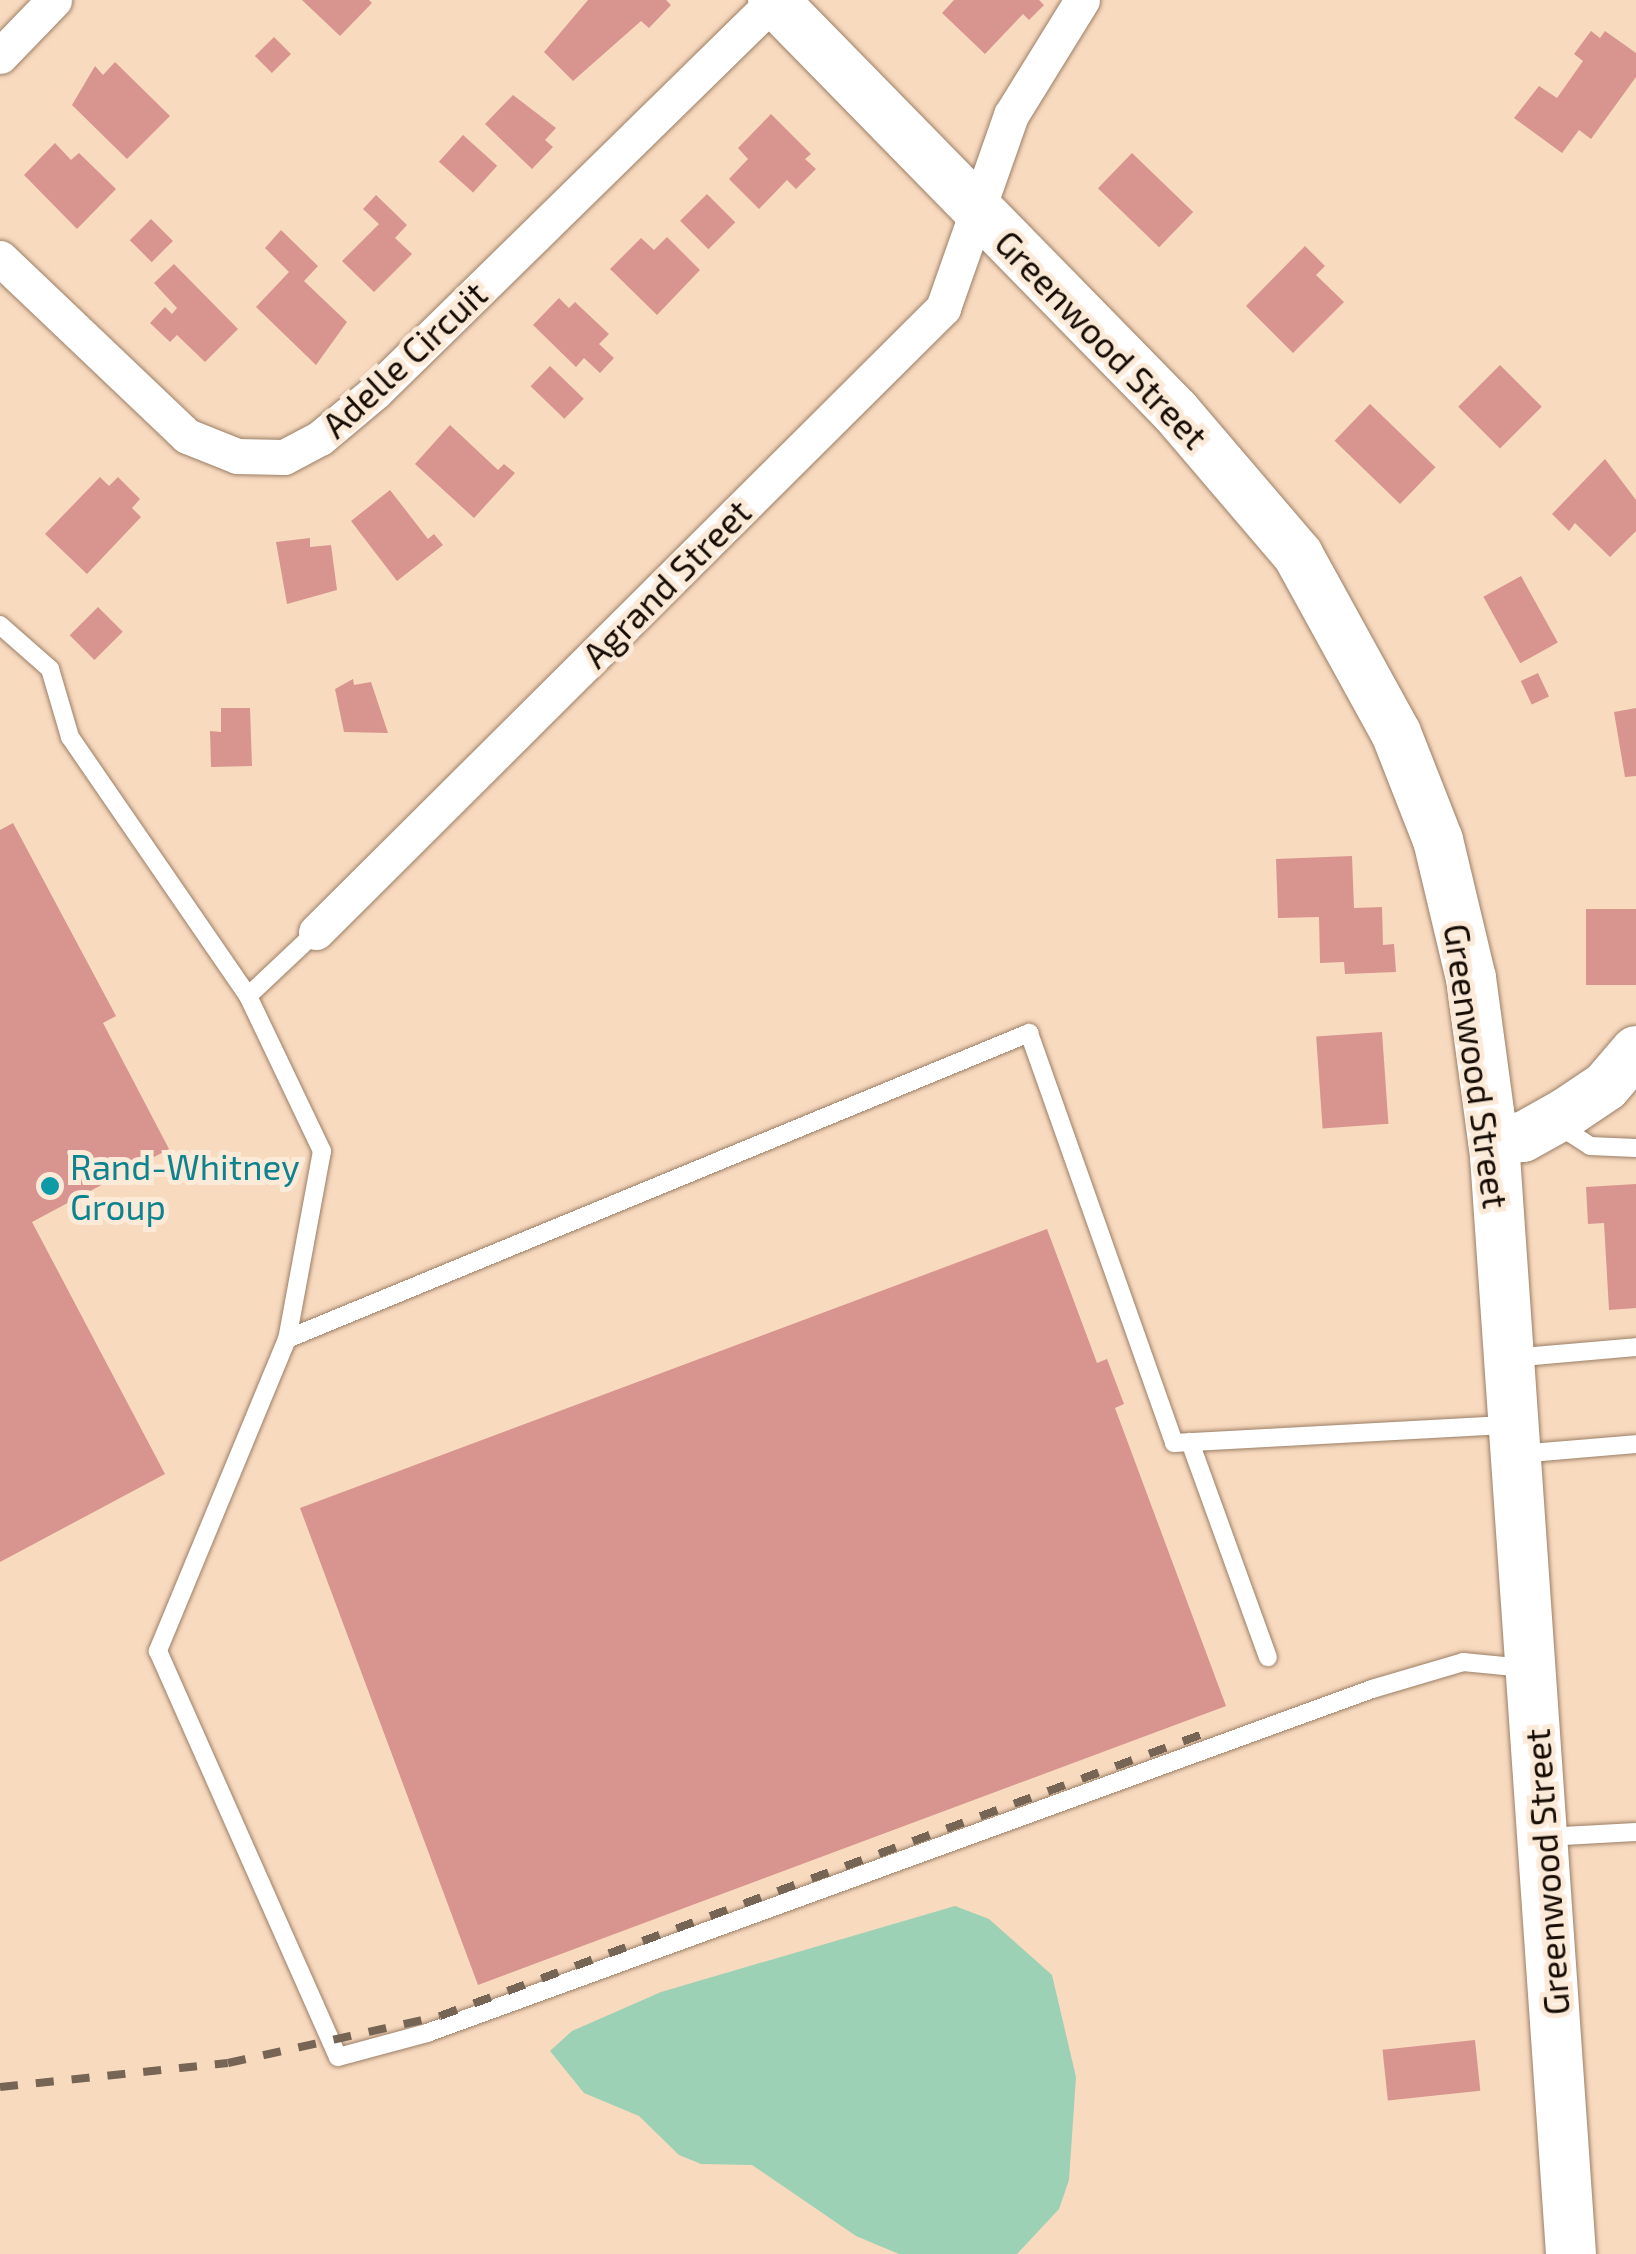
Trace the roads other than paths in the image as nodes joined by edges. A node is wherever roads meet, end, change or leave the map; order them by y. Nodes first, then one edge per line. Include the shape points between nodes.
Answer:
1 (54, 0) edge
2 (774, 0) edge
3 (1082, 0) edge
4 (0, 56) edge
5 (973, 208) junction
6 (0, 258) edge
7 (0, 625) edge
8 (316, 932) joint
9 (248, 996) junction
10 (1636, 1051) edge
11 (1552, 1121) junction
12 (1493, 1140) junction
13 (1636, 1148) edge
14 (287, 1338) junction
15 (1636, 1347) edge
16 (1511, 1358) junction
17 (1517, 1439) junction
18 (1190, 1442) junction
19 (1636, 1444) edge
20 (1268, 1657) dead end
21 (1533, 1669) junction
22 (1636, 1832) edge
23 (1544, 1838) junction
24 (1571, 2254) edge

1 - 4 street
2 - 5 main road, Greenwood Street
2 - 6 street, Adelle Circuit via 375,392 320,438 284,456 237,456 187,436
3 - 5 street, Agrand Street via 1011,115
5 - 8 street, Agrand Street via 943,308
5 - 12 main road, Greenwood Street via 1247,492 1344,628 1438,840 1471,978
7 - 9 lane via 50,669 70,737
8 - 9 lane
9 - 14 lane via 322,1151
10 - 11 main road via 1606,1086
11 - 12 main road
11 - 13 lane via 1590,1146
12 - 16 main road, Greenwood Street
14 - 18 lane via 1029,1033 1174,1444
14 - 21 lane via 158,1651 338,2057 427,2032 1372,1690 1463,1662
15 - 16 lane
16 - 17 main road, Greenwood Street
17 - 18 lane
17 - 19 lane
17 - 21 main road, Greenwood Street
18 - 20 lane
21 - 23 main road, Greenwood Street
22 - 23 lane
23 - 24 main road, Greenwood Street

